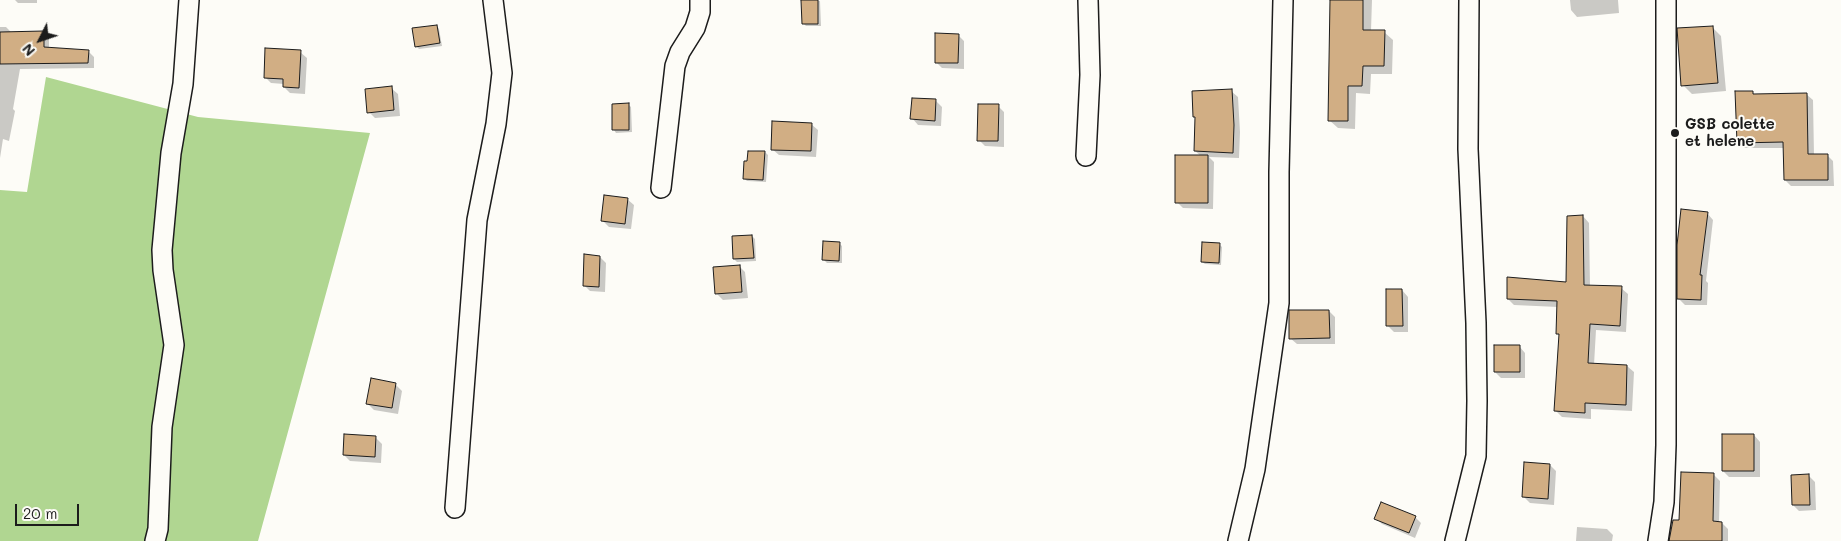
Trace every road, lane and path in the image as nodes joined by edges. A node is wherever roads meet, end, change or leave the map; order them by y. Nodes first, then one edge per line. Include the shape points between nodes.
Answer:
1 (189, 0) edge
2 (493, 0) edge
3 (700, 0) edge
4 (1088, 0) edge
5 (1283, 0) edge
6 (1469, 0) edge
7 (1666, 0) edge
8 (1086, 156) dead end
9 (661, 188) dead end
10 (455, 508) dead end
11 (155, 541) edge
12 (1238, 541) edge
13 (1455, 541) edge
14 (1658, 541) edge

1 - 11 street via 183,84 171,153 162,250 174,345 162,427
2 - 10 street via 502,72 496,124 477,220
3 - 9 street via 695,28 675,66
4 - 8 street via 1090,75
5 - 12 street via 1280,303 1254,470
6 - 13 street via 1468,149 1476,323 1476,456
7 - 14 street via 1666,445 1664,502

